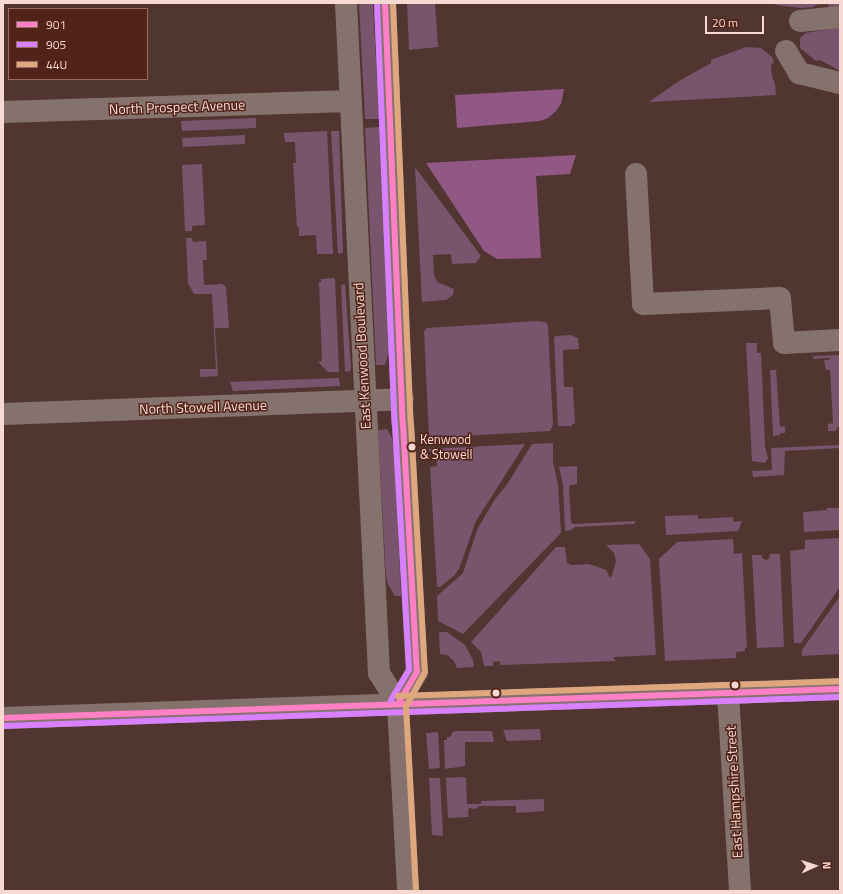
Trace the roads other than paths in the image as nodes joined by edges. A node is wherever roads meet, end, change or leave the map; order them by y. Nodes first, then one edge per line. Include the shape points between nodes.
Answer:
1 (346, 3) edge
2 (385, 3) edge
3 (840, 17) edge
4 (800, 21) dead end
5 (786, 51) dead end
6 (840, 83) edge
7 (350, 101) junction
8 (3, 112) edge
9 (636, 174) dead end
10 (840, 340) edge
11 (403, 399) junction
12 (364, 401) junction
13 (3, 414) edge
14 (840, 689) edge
15 (728, 694) junction
16 (398, 704) junction
17 (3, 718) edge
18 (408, 891) edge
19 (740, 891) edge

1 - 7 street, East Kenwood Boulevard
2 - 11 street
3 - 4 street
5 - 6 street via 799,73
7 - 8 street, North Prospect Avenue
7 - 12 street, East Kenwood Boulevard
9 - 10 street via 643,304 780,298 784,343
11 - 12 street, North Stowell Avenue
11 - 16 street via 417,672
12 - 13 street, North Stowell Avenue
12 - 16 street, East Kenwood Boulevard via 379,674
14 - 15 street
15 - 16 street
15 - 19 street, East Hampshire Street
16 - 17 street
16 - 18 street, East Kenwood Boulevard

